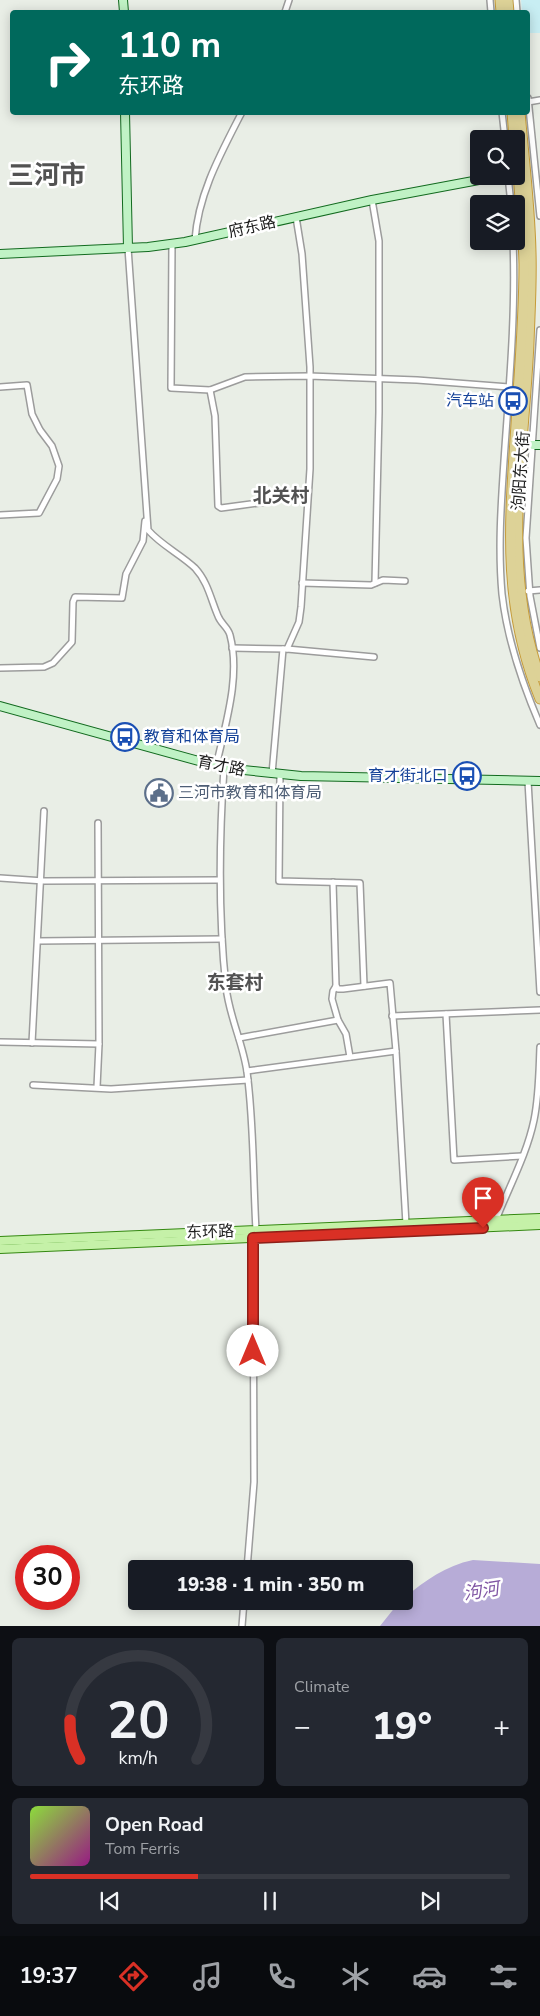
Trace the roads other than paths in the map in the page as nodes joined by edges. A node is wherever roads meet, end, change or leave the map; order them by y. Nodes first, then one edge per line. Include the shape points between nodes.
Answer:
1 (530, 114) edge
2 (125, 115) edge
3 (241, 115) edge
4 (502, 115) edge
5 (512, 115) edge
6 (520, 115) edge
7 (504, 130) edge
8 (513, 130) edge
9 (520, 130) edge
10 (537, 155) edge
11 (470, 182) edge
12 (518, 185) edge
13 (523, 185) edge
14 (372, 200) junction
15 (540, 216) edge
16 (296, 217) junction
17 (195, 240) junction
18 (172, 244) junction
19 (128, 248) junction
20 (513, 250) edge
21 (0, 254) edge
22 (540, 330) edge
23 (310, 376) junction
24 (379, 378) junction
25 (0, 387) edge
26 (509, 387) junction
27 (210, 390) junction
28 (527, 445) edge
29 (308, 491) junction
30 (0, 515) edge
31 (146, 521) junction
32 (405, 581) dead end
33 (302, 583) junction
34 (375, 584) junction
35 (540, 590) edge
36 (525, 592) junction
37 (232, 648) junction
38 (540, 648) edge
39 (285, 649) junction
40 (374, 657) dead end
41 (0, 668) edge
42 (540, 677) edge
43 (540, 699) edge
44 (0, 706) edge
45 (540, 724) edge
46 (220, 768) junction
47 (276, 775) junction
48 (528, 781) junction
49 (540, 781) edge
50 (44, 811) dead end
51 (98, 823) dead end
52 (0, 878) edge
53 (40, 880) junction
54 (98, 880) junction
55 (219, 880) junction
56 (333, 882) junction
57 (222, 939) junction
58 (99, 940) junction
59 (38, 941) junction
60 (336, 986) junction
61 (364, 986) junction
62 (540, 992) edge
63 (540, 1010) edge
64 (446, 1014) junction
65 (392, 1016) junction
66 (338, 1020) junction
67 (238, 1038) junction
68 (0, 1042) edge
69 (32, 1043) junction
70 (99, 1044) junction
71 (540, 1047) edge
72 (396, 1051) junction
73 (350, 1057) junction
74 (247, 1070) junction
75 (248, 1080) junction
76 (33, 1085) dead end
77 (97, 1087) junction
78 (522, 1156) junction
79 (540, 1218) edge
80 (496, 1220) junction
81 (406, 1224) junction
82 (540, 1225) edge
83 (254, 1233) junction
84 (0, 1241) edge
85 (0, 1249) edge
86 (248, 1560) edge
87 (243, 1610) edge
88 (242, 1626) edge

1 - 10 street
2 - 19 street
3 - 17 street via 210,178 196,224
4 - 7 street
5 - 8 highway
6 - 9 highway, 泃阳东大街
10 - 15 street
11 - 14 street, 府东路
12 - 28 highway, 泃阳东大街 via 524,266
13 - 28 highway, 泃阳东大街 via 531,266
14 - 16 street, 府东路
14 - 24 street via 379,241
16 - 17 street, 府东路
16 - 23 street via 302,254
17 - 18 street, 府东路
18 - 19 street, 府东路
18 - 27 street via 171,388
19 - 21 street, 府东路
19 - 31 street
20 - 26 street
22 - 28 street
23 - 24 street
23 - 27 street via 244,377
23 - 29 street
24 - 26 street
24 - 34 street
25 - 30 street via 27,385 32,414 54,450 59,472 39,513
26 - 45 street via 500,530 502,594 518,667
27 - 29 street via 215,416 218,506 266,502 283,493
28 - 36 highway, 泃阳东大街 via 518,530
28 - 43 highway, 泃阳东大街 via 510,530 512,593 521,641
29 - 33 street
31 - 37 street via 152,535 195,568 202,578 218,617 230,632
31 - 41 street via 142,541 126,574 124,596 75,597 72,642 53,663 44,667
32 - 34 street via 382,580
33 - 34 street
33 - 39 street via 299,622
35 - 36 street
36 - 38 street
36 - 42 highway, 泃阳东大街 via 529,639
37 - 39 street
37 - 46 street via 232,690
39 - 40 street
39 - 47 street
44 - 46 street, 育才路
46 - 47 street, 育才路
46 - 55 street
47 - 48 street, 育才路
47 - 56 street via 279,881
48 - 49 street, 育才路
48 - 62 street
50 - 53 street
51 - 54 street
52 - 53 street
53 - 54 street
53 - 59 street
54 - 55 street
54 - 58 street
55 - 57 street
56 - 60 street
56 - 61 street via 360,883
57 - 58 street
57 - 67 street via 226,990
58 - 59 street
58 - 70 street
59 - 69 street
60 - 61 street via 343,989
60 - 66 street via 332,999
61 - 65 street via 390,983
63 - 64 street
64 - 65 street
64 - 78 street via 454,1160
65 - 72 street
66 - 67 street
66 - 73 street via 346,1034
67 - 74 street
68 - 69 street
69 - 70 street
70 - 77 street
71 - 78 street via 534,1121
72 - 73 street
72 - 81 street
73 - 74 street
74 - 75 street
75 - 77 street via 111,1089
75 - 83 street
76 - 77 street
78 - 80 street
79 - 80 main road, 东环路
80 - 81 main road, 东环路
81 - 83 main road, 东环路
82 - 83 main road, 东环路
83 - 84 main road, 东环路
83 - 85 main road, 东环路
83 - 86 street via 254,1482
87 - 88 street

